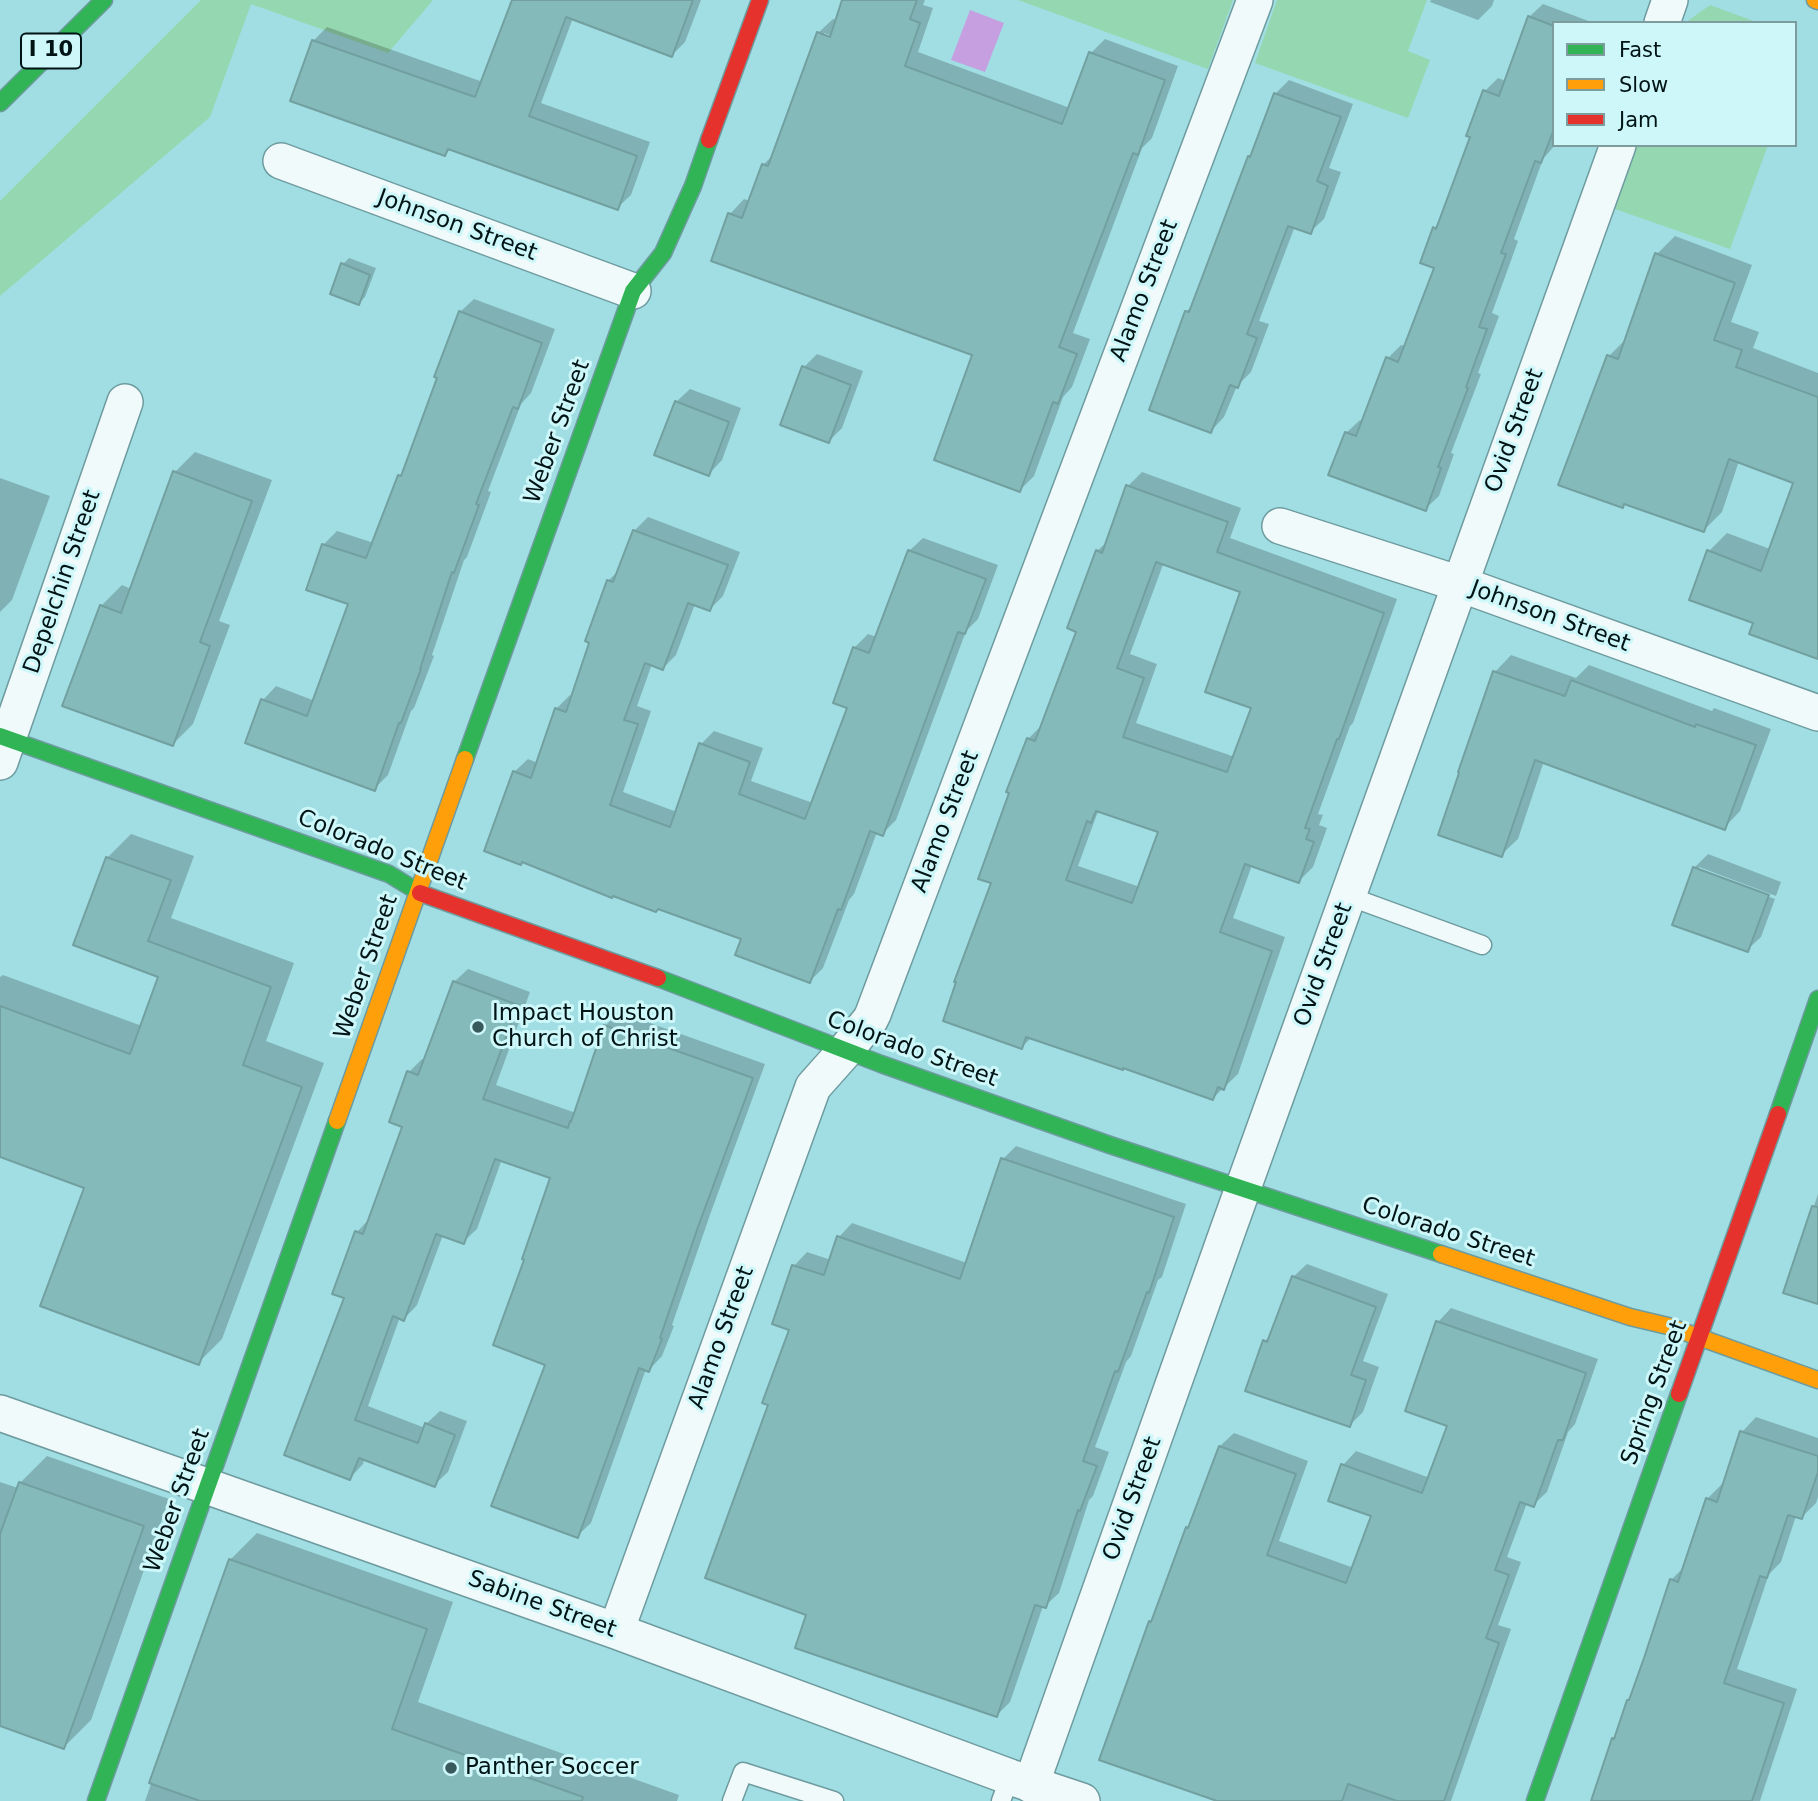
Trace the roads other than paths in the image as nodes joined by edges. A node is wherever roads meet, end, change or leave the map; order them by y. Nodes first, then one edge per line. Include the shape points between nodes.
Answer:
1 (104, 0) edge
2 (760, 0) edge
3 (1255, 0) edge
4 (1670, 0) edge
5 (1663, 21) edge
6 (0, 103) edge
7 (1617, 147) edge
8 (281, 161) dead end
9 (633, 291) junction
10 (125, 402) dead end
11 (1280, 526) dead end
12 (1460, 584) junction
13 (1818, 713) edge
14 (3, 746) edge
15 (418, 892) junction
16 (1348, 896) junction
17 (1482, 945) dead end
18 (1818, 999) edge
19 (845, 1051) junction
20 (1243, 1189) junction
21 (1699, 1337) junction
22 (1818, 1380) edge
23 (0, 1413) edge
24 (207, 1486) junction
25 (616, 1631) junction
26 (1014, 1788) edge
27 (96, 1801) edge
28 (732, 1801) edge
29 (834, 1801) edge
30 (1082, 1801) edge
31 (1535, 1801) edge

1 - 6 main road, I 10
2 - 9 main road, Weber Street via 693,186 663,253
3 - 19 street, Alamo Street via 873,1014
4 - 5 street
7 - 12 street, Ovid Street
8 - 9 street, Johnson Street
9 - 15 main road, Weber Street
10 - 14 street, Depelchin Street
11 - 12 street, Johnson Street
12 - 13 street, Johnson Street
12 - 16 street, Ovid Street
14 - 15 main road, Colorado Street via 389,873
15 - 19 main road, Colorado Street
15 - 24 main road, Weber Street
16 - 17 lane
16 - 20 street, Ovid Street
18 - 21 main road, Spring Street
19 - 20 main road, Colorado Street
19 - 25 street, Alamo Street via 813,1087
20 - 21 main road, Colorado Street
20 - 26 street, Ovid Street
21 - 22 main road, Colorado Street
21 - 31 main road, Spring Street
23 - 24 street, Sabine Street
24 - 25 street, Sabine Street
24 - 27 main road, Weber Street
25 - 26 street, Sabine Street
26 - 30 street, Sabine Street
28 - 29 lane via 743,1772

